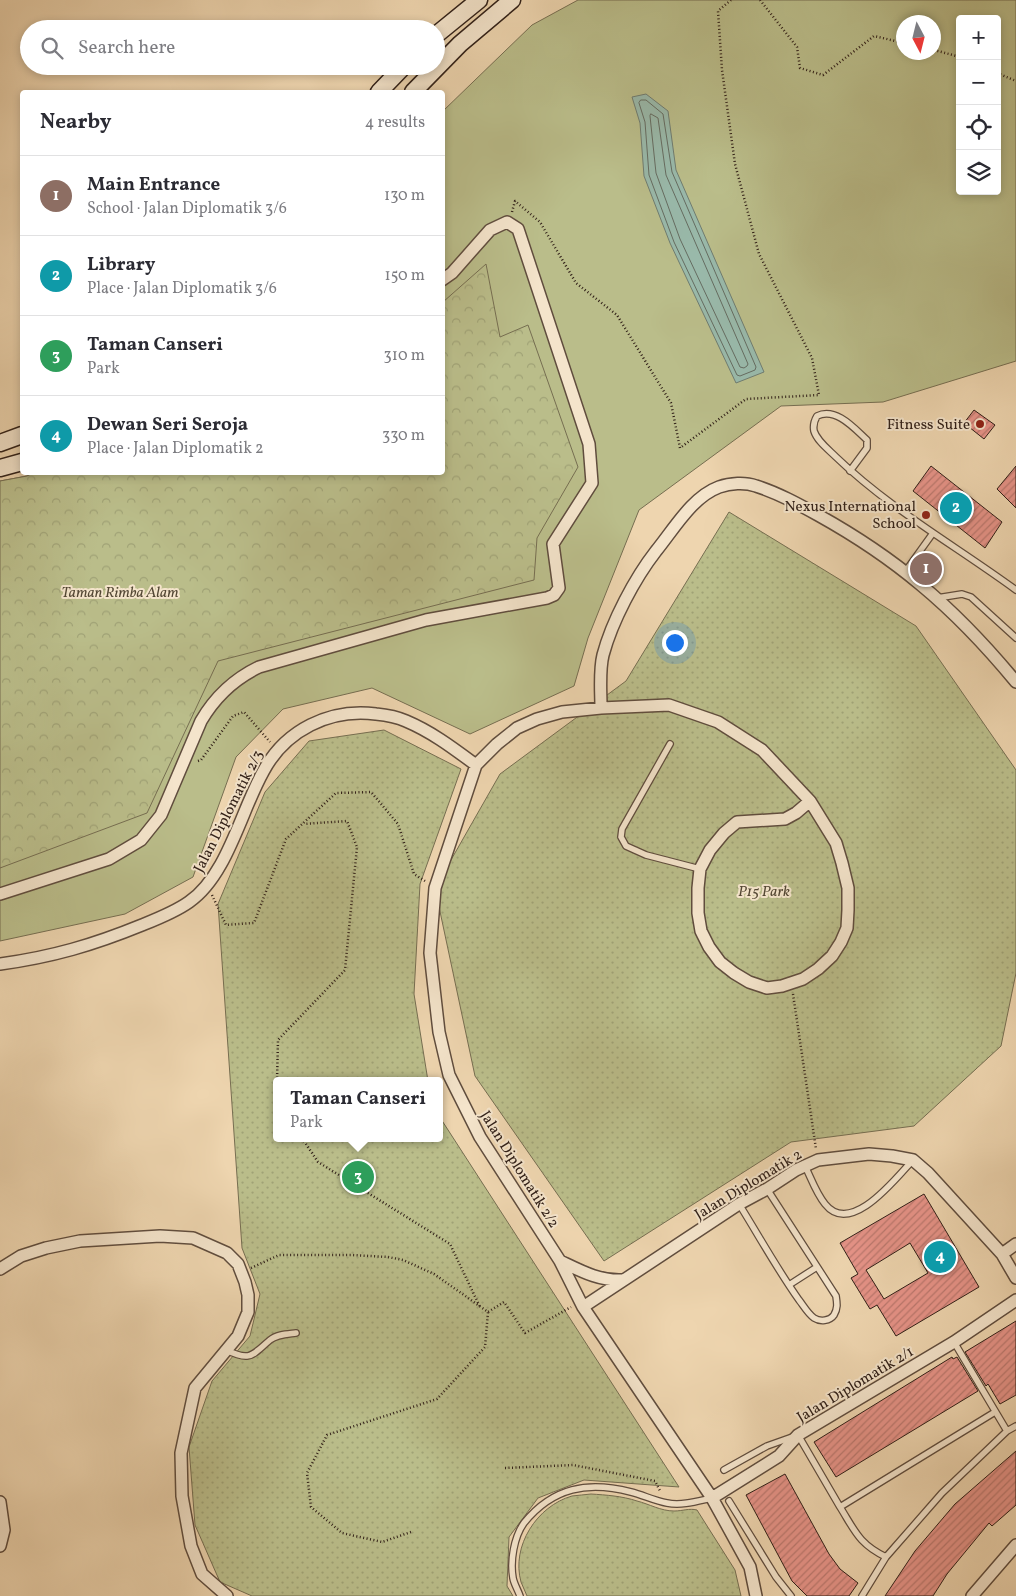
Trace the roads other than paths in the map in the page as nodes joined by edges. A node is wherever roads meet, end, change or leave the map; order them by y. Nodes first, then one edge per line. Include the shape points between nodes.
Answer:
1 (479, 0) edge
2 (512, 0) edge
3 (445, 28) edge
4 (445, 59) edge
5 (395, 75) edge
6 (430, 75) edge
7 (381, 90) edge
8 (415, 90) edge
9 (445, 278) edge
10 (20, 437) edge
11 (0, 443) edge
12 (20, 463) edge
13 (0, 468) edge
14 (850, 471) junction
15 (933, 533) junction
16 (905, 572) junction
17 (1016, 590) edge
18 (935, 598) junction
19 (1016, 638) edge
20 (1016, 682) edge
21 (601, 708) junction
22 (670, 744) dead end
23 (476, 765) junction
24 (810, 801) junction
25 (700, 869) junction
26 (0, 894) edge
27 (0, 964) edge
28 (913, 1160) junction
29 (805, 1166) junction
30 (768, 1189) junction
31 (739, 1204) junction
32 (1016, 1244) edge
33 (1002, 1254) junction
34 (560, 1261) junction
35 (817, 1267) junction
36 (0, 1269) edge
37 (1016, 1278) edge
38 (623, 1280) junction
39 (789, 1286) junction
40 (1016, 1300) edge
41 (582, 1304) junction
42 (296, 1333) dead end
43 (954, 1342) junction
44 (226, 1350) junction
45 (995, 1412) junction
46 (1016, 1426) edge
47 (1008, 1432) junction
48 (798, 1436) junction
49 (724, 1470) dead end
50 (712, 1498) junction
51 (729, 1501) dead end
52 (0, 1502) edge
53 (840, 1507) junction
54 (1016, 1545) edge
55 (0, 1546) edge
56 (886, 1557) junction
57 (227, 1596) edge
58 (520, 1596) edge
59 (756, 1596) edge
60 (792, 1596) edge
61 (862, 1596) edge
62 (972, 1596) edge

1 - 3 street
2 - 4 street
5 - 7 street
6 - 8 street
9 - 26 street via 490,230 507,222 518,229 589,444 592,483 554,544 559,588 554,595 426,620 244,674 209,707 161,815 141,840 109,859
10 - 11 street
12 - 13 street
14 - 14 lane via 814,431 817,416 829,413 837,416 867,440 867,448
14 - 15 lane
15 - 16 lane
15 - 17 lane
16 - 18 street
16 - 21 street via 856,536 788,498 755,485 734,483 719,487 702,496 688,510 653,555 626,599 603,656
18 - 19 lane via 962,594 971,597
18 - 20 street via 986,646
21 - 23 street, Jalan Diplomatik 2/2 via 562,712 517,728
21 - 24 street, Jalan Diplomatik 2/2 via 669,705 718,722 762,750
22 - 25 lane via 622,829 621,837 626,846 646,855
23 - 27 street, Jalan Diplomatik 2/3 via 438,736 404,720 360,712 319,720 277,750 263,771 220,868 190,902 91,945 39,959
23 - 34 street, Jalan Diplomatik 2/2 via 435,888 430,953 439,1032 449,1075 480,1137
24 - 25 street, Jalan Diplomatik 2/2 via 785,819 737,822 710,850
24 - 25 street, Jalan Diplomatik 2/2 via 836,844 848,888 848,910 846,928 832,956 803,979 767,988 749,982 720,962 709,947 698,913
28 - 29 street, Jalan Diplomatik 2 via 869,1154 818,1160
28 - 29 lane via 871,1203 849,1214 826,1205
28 - 33 street
29 - 30 street, Jalan Diplomatik 2
30 - 31 street, Jalan Diplomatik 2
30 - 35 lane
31 - 38 street, Jalan Diplomatik 2
31 - 39 lane
32 - 33 street
33 - 37 street
34 - 38 street via 608,1281
34 - 41 street, Jalan Diplomatik 2/2
35 - 39 lane
35 - 39 lane via 836,1296 838,1305 831,1319 814,1319
36 - 44 street via 21,1256 80,1241 160,1236 193,1238 228,1253 238,1264 248,1295 248,1312 238,1336
38 - 41 street, Jalan Diplomatik 2
40 - 43 street, Jalan Diplomatik 2/1
41 - 50 street, Jalan Diplomatik 2/2
42 - 44 lane via 271,1339 248,1357
43 - 45 lane
43 - 48 street, Jalan Diplomatik 2/1
44 - 57 street via 195,1388 181,1454 182,1496 191,1546 202,1574
45 - 47 lane
45 - 53 lane
46 - 47 lane
47 - 56 lane via 942,1493
48 - 49 lane via 767,1446
48 - 50 street, Jalan Diplomatik 2/1 via 779,1456
48 - 53 lane
50 - 58 lane via 681,1504 605,1487 565,1491 533,1512 515,1543 513,1579
50 - 59 street, Jalan Diplomatik 2/2 via 750,1568
51 - 60 lane via 776,1577
52 - 55 street via 4,1530
53 - 56 lane via 861,1541
54 - 62 street
56 - 61 lane

